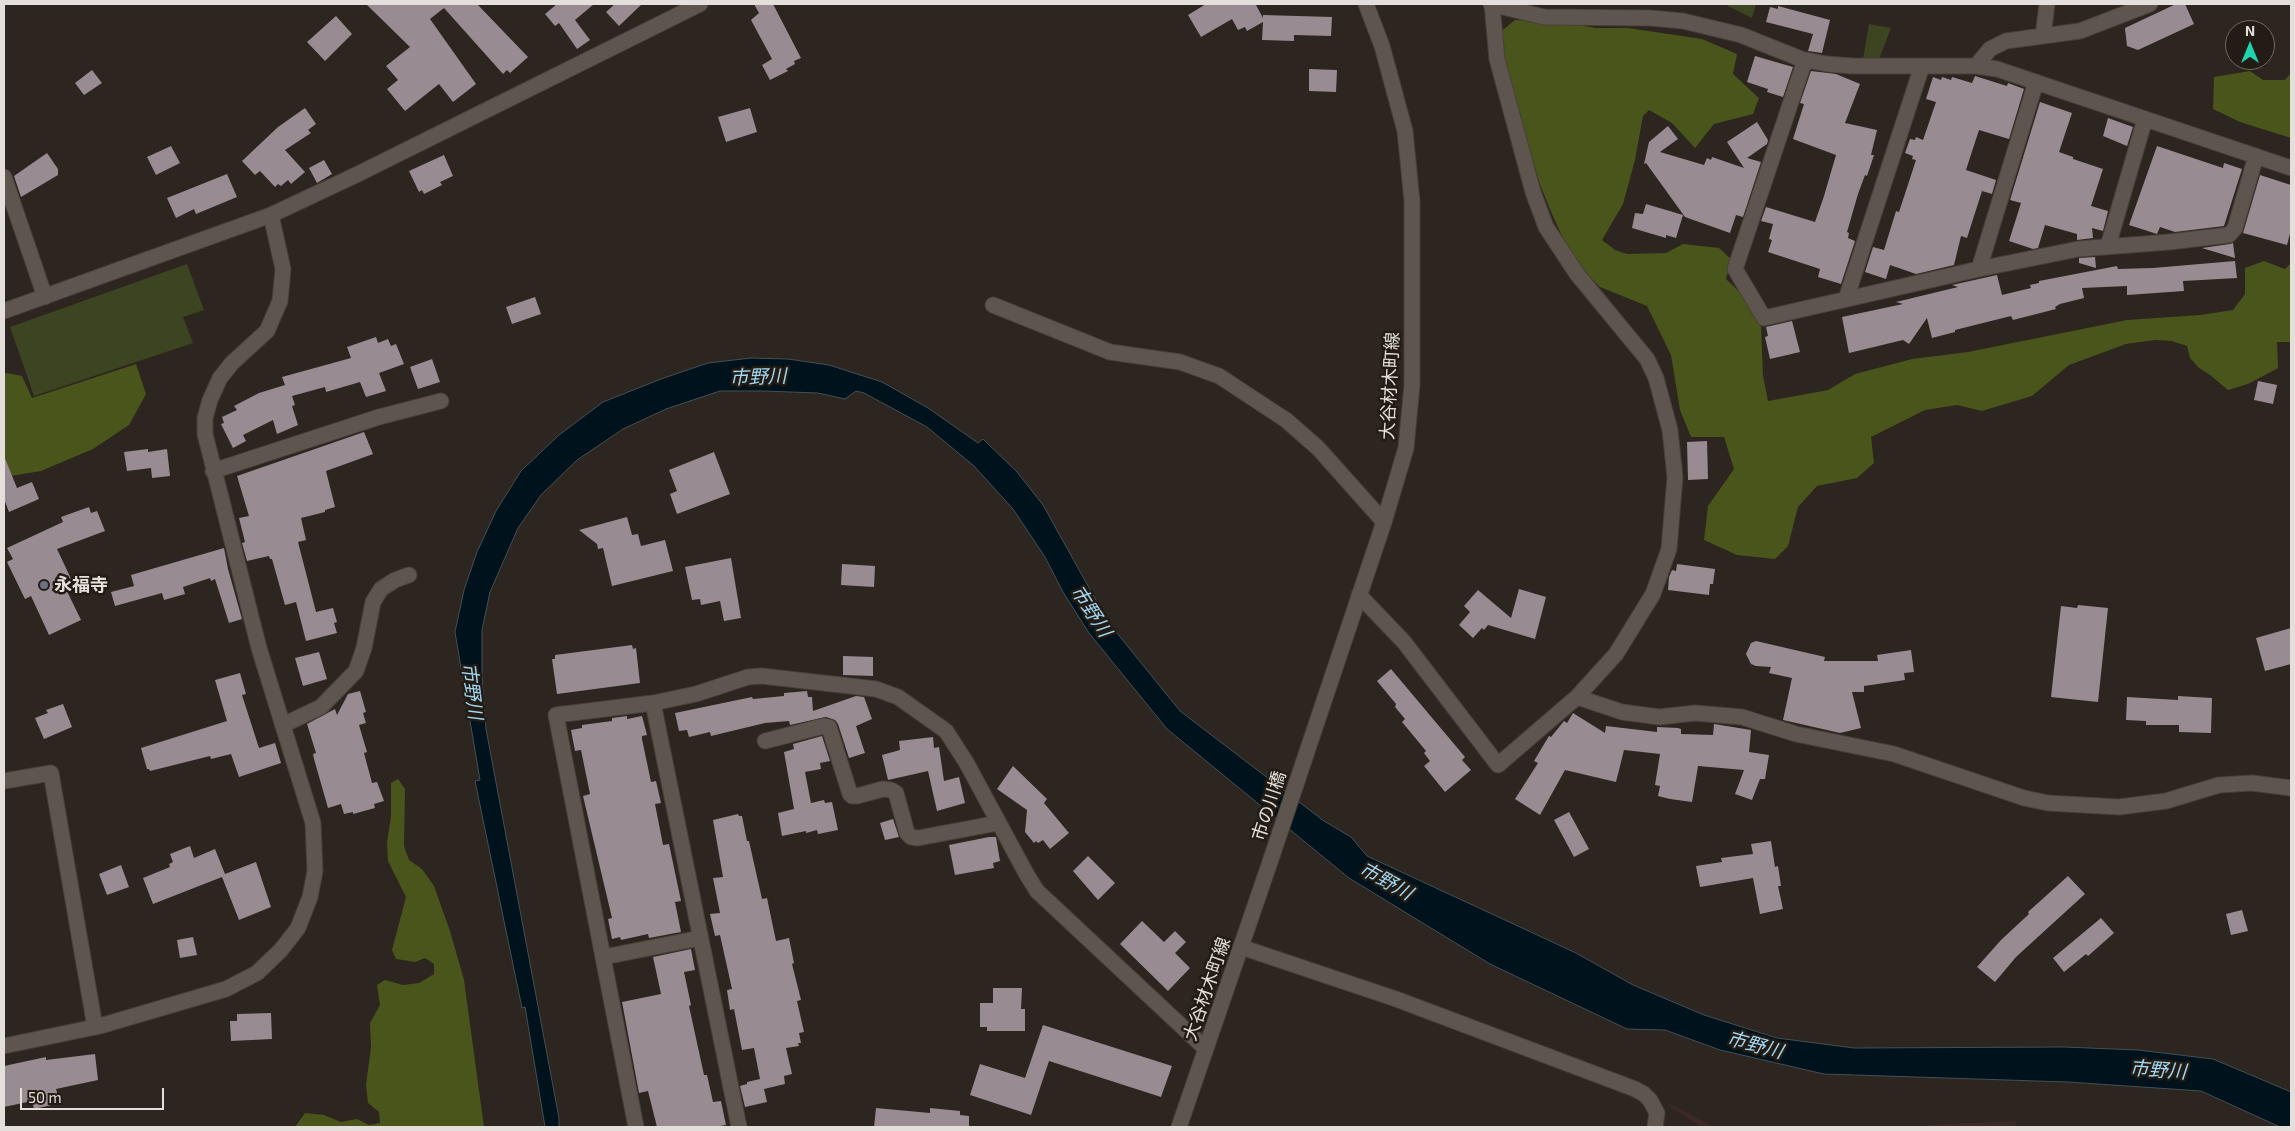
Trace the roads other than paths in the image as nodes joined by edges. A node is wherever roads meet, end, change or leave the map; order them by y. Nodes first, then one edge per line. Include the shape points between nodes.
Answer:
1 (700, 4) edge
2 (1366, 4) edge
3 (1492, 4) edge
4 (2047, 4) edge
5 (2150, 4) edge
6 (1575, 11) edge
7 (2043, 36) junction
8 (1805, 60) junction
9 (1922, 66) junction
10 (1976, 66) junction
11 (2036, 82) junction
12 (2146, 119) junction
13 (2256, 156) junction
14 (2291, 168) edge
15 (4, 176) edge
16 (271, 215) junction
17 (2108, 246) junction
18 (1979, 269) junction
19 (45, 297) junction
20 (1846, 299) junction
21 (993, 305) dead end
22 (4, 311) edge
23 (441, 401) dead end
24 (213, 471) junction
25 (1384, 522) junction
26 (409, 575) dead end
27 (1359, 595) junction
28 (1577, 696) junction
29 (653, 703) junction
30 (284, 725) junction
31 (764, 741) dead end
32 (1303, 761) joint
33 (4, 781) edge
34 (2291, 788) edge
35 (998, 823) junction
36 (1270, 862) joint
37 (700, 938) junction
38 (1241, 947) junction
39 (604, 957) junction
40 (95, 1027) junction
41 (4, 1046) edge
42 (1206, 1049) junction
43 (636, 1127) edge
44 (739, 1127) edge
45 (1179, 1127) edge
46 (1655, 1127) edge

1 - 16 street
2 - 25 street, 大谷材木町線 via 1382,46 1405,131 1412,201 1412,385 1406,448
3 - 6 street via 1544,17
3 - 28 street via 1497,59 1546,228 1577,274 1647,359 1659,385 1670,430 1675,477 1669,549 1653,594 1616,654
4 - 7 street
5 - 7 street via 2080,31
6 - 8 street via 1683,21 1741,35
7 - 10 street via 2006,41 1990,49
8 - 9 street via 1852,66
8 - 20 street via 1736,269 1764,318
9 - 10 street
9 - 20 street
10 - 11 street via 1997,68
11 - 12 street
11 - 18 street
12 - 13 street
12 - 17 street
13 - 14 street
13 - 17 street via 2235,228 2229,234
15 - 19 street
16 - 19 street
16 - 24 street via 283,269 280,300 267,331 232,363 220,378 210,400 205,434
17 - 18 street
18 - 20 street
19 - 22 street
21 - 25 street via 1110,352 1180,362 1219,376 1286,420
23 - 24 street via 379,417
24 - 30 street via 259,648
25 - 27 street, 大谷材木町線
26 - 30 street via 381,589 374,602 356,670 321,707
27 - 28 street via 1404,642 1498,765
27 - 32 street, 大谷材木町線
28 - 34 street via 1622,712 1659,717 1695,713 1742,717 1809,737 1894,754 2024,798 2048,803 2120,807 2166,801 2219,785 2252,783
29 - 35 street via 762,676 876,690 898,697 946,731
29 - 37 street
29 - 39 street via 556,715
30 - 40 street via 313,823 315,848 310,897 298,928 257,973 226,989
31 - 35 street via 829,727 850,794 857,796 883,789 896,793 907,833 912,838
32 - 36 street, 市の川橋
33 - 40 street via 51,773
35 - 42 street via 1037,891
36 - 38 street, 大谷材木町線
37 - 39 street
37 - 44 street
38 - 42 street, 大谷材木町線
38 - 46 street via 1396,999 1635,1089 1644,1094 1657,1113
39 - 43 street
40 - 41 street
42 - 45 street, 大谷材木町線

